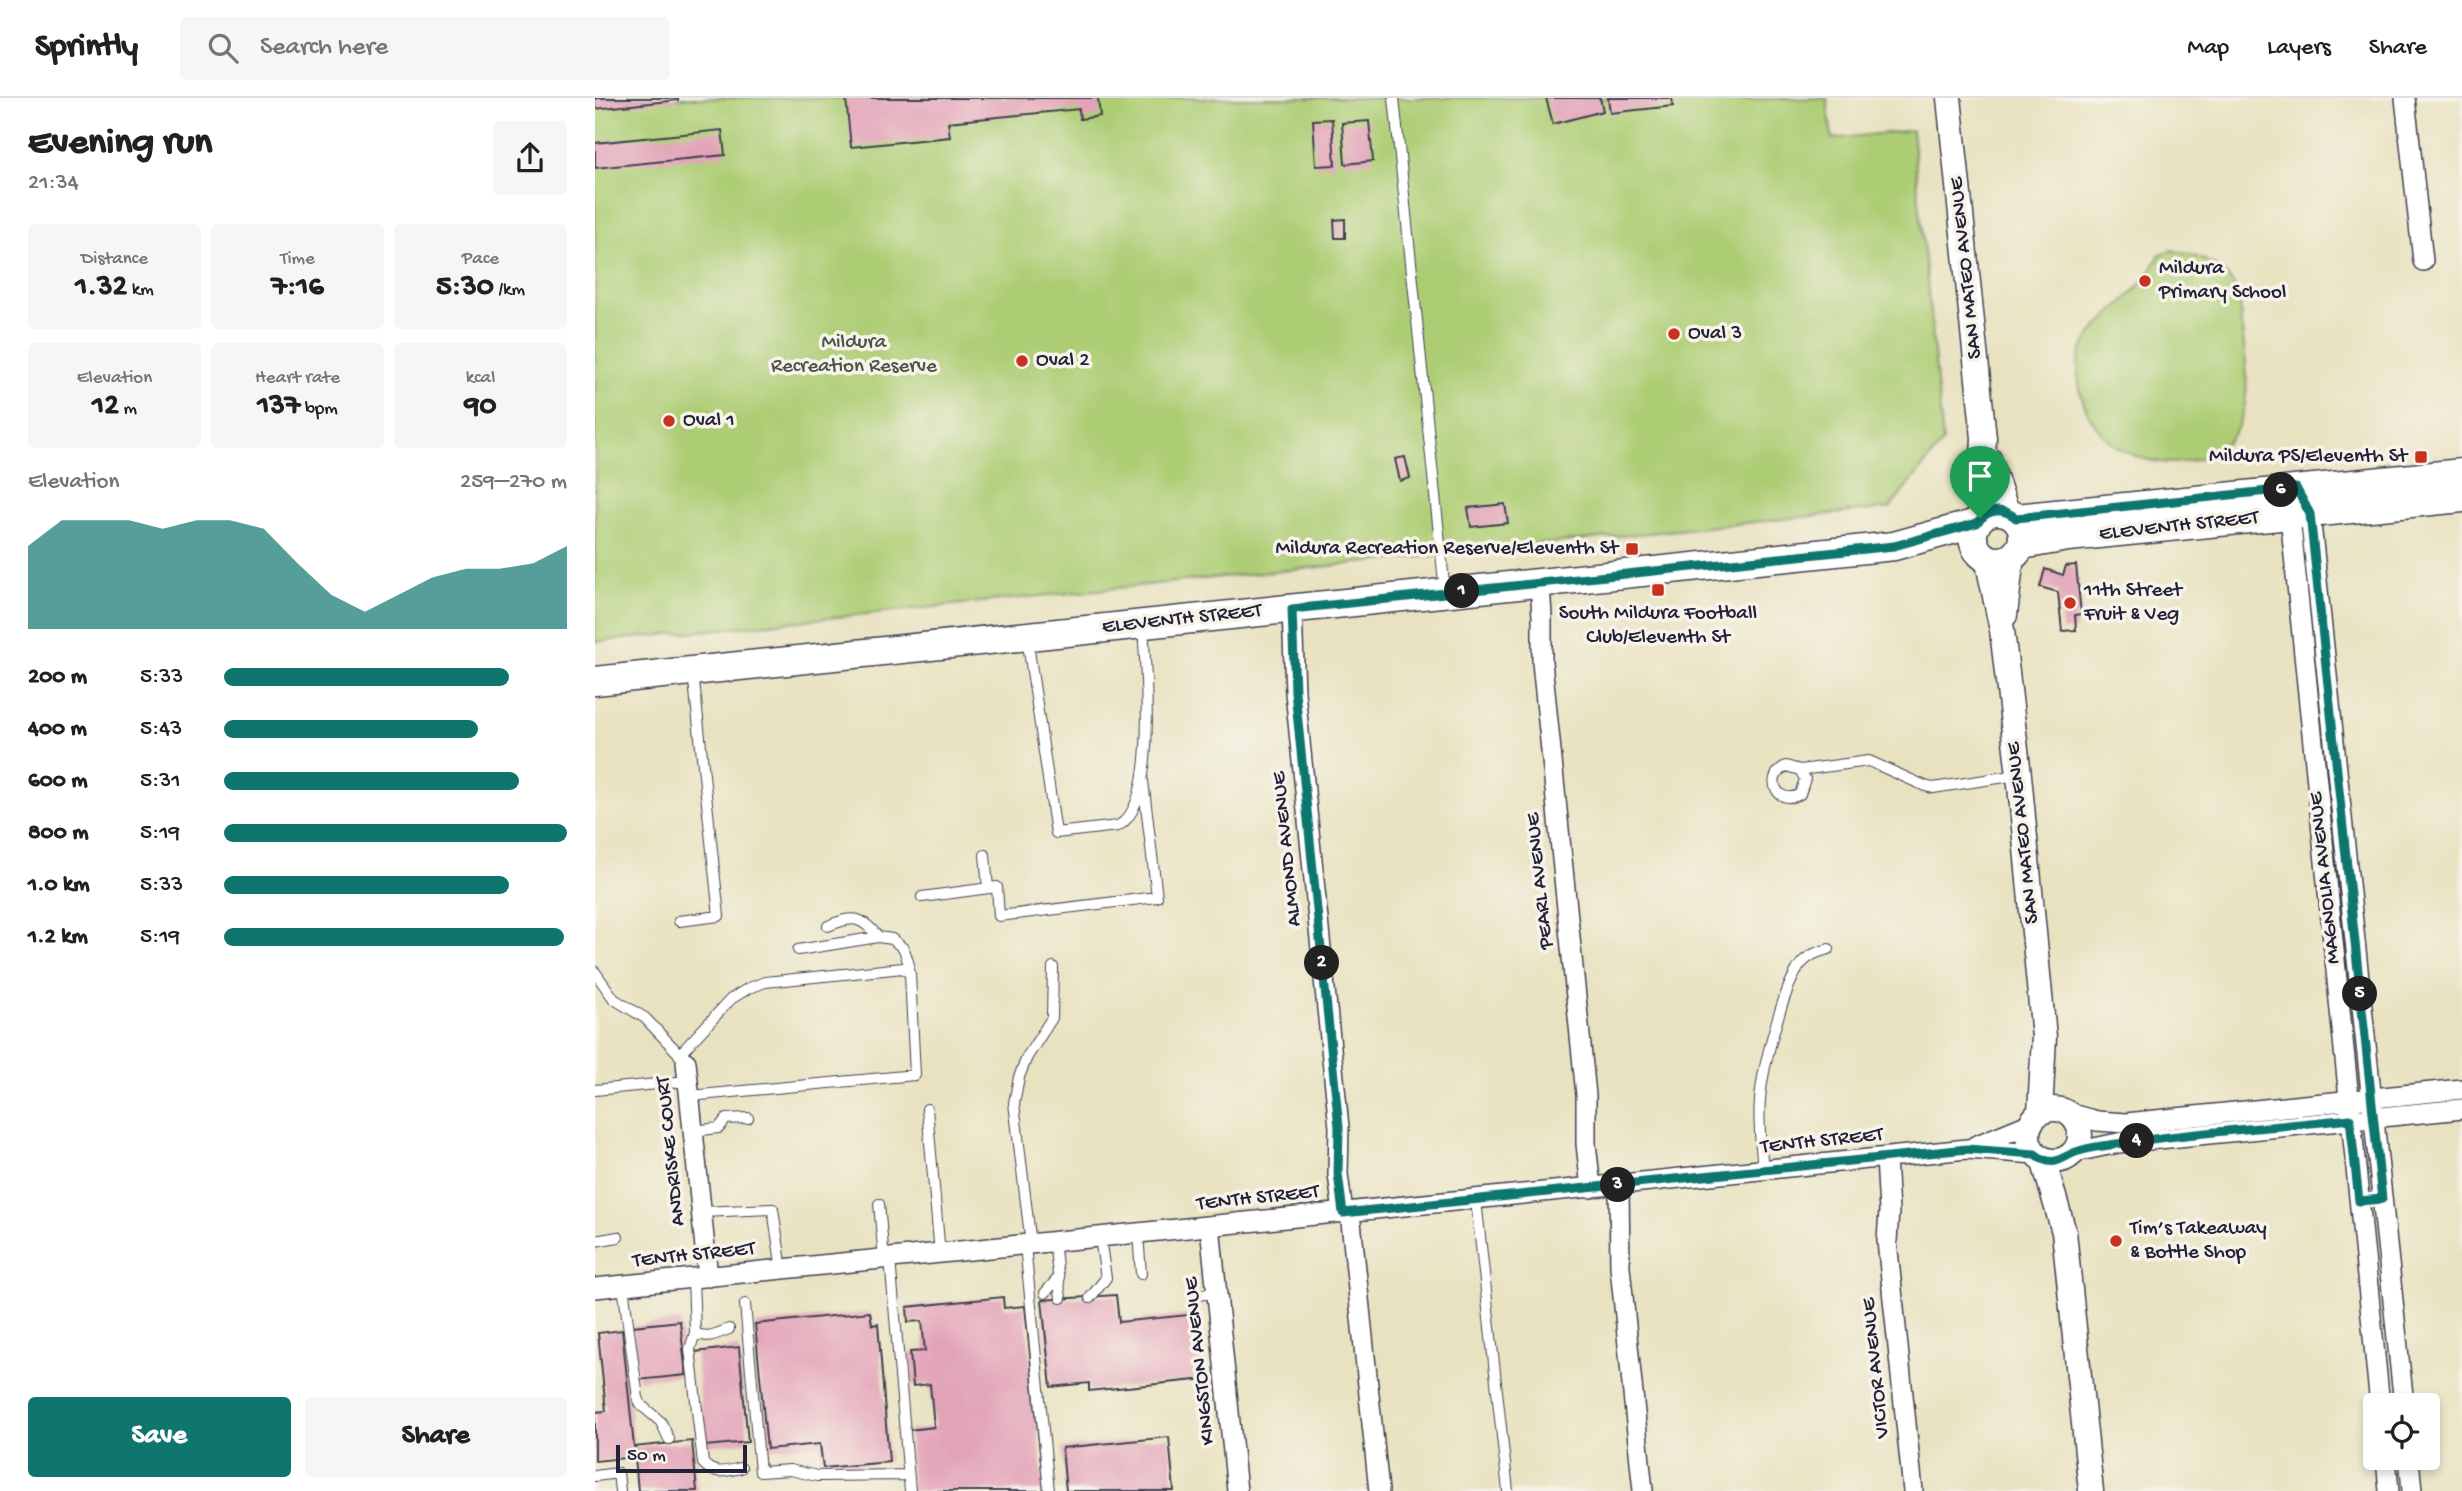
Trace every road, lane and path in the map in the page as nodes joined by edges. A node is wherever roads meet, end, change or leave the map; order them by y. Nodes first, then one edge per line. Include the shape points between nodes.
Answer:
1 (1394, 98) edge
2 (1949, 98) edge
3 (2405, 98) edge
4 (2423, 261) dead end
5 (2462, 473) edge
6 (2296, 488) junction
7 (2462, 498) edge
8 (2300, 515) junction
9 (1998, 535) junction
10 (1533, 583) junction
11 (1445, 592) junction
12 (1286, 609) junction
13 (2321, 622) junction
14 (1143, 624) junction
15 (2300, 624) junction
16 (1027, 636) junction
17 (692, 671) junction
18 (595, 681) edge
19 (2330, 702) junction
20 (2308, 704) junction
21 (1800, 770) dead end
22 (2019, 775) junction
23 (1142, 776) junction
24 (2338, 779) junction
25 (2316, 781) junction
26 (985, 855) dead end
27 (2347, 859) junction
28 (2324, 861) junction
29 (988, 888) junction
30 (922, 897) dead end
31 (2353, 911) junction
32 (2329, 914) junction
33 (679, 921) dead end
34 (828, 926) dead end
35 (878, 937) junction
36 (1829, 948) dead end
37 (798, 950) dead end
38 (2358, 966) junction
39 (1053, 967) dead end
40 (2335, 969) junction
41 (907, 971) junction
42 (595, 972) edge
43 (2363, 1018) junction
44 (2340, 1020) junction
45 (2044, 1037) junction
46 (686, 1074) junction
47 (2462, 1088) edge
48 (595, 1090) edge
49 (2373, 1107) junction
50 (927, 1109) dead end
51 (2462, 1109) edge
52 (2349, 1110) junction
53 (2069, 1112) junction
54 (748, 1118) dead end
55 (2035, 1118) junction
56 (693, 1131) junction
57 (1967, 1149) junction
58 (2073, 1154) junction
59 (2039, 1156) junction
60 (1879, 1159) junction
61 (1763, 1170) junction
62 (1604, 1187) junction
63 (1476, 1199) junction
64 (2382, 1199) junction
65 (2359, 1201) junction
66 (879, 1204) dead end
67 (701, 1212) junction
68 (1350, 1212) junction
69 (1210, 1226) junction
70 (2064, 1232) junction
71 (1138, 1234) junction
72 (618, 1237) dead end
73 (1100, 1238) junction
74 (595, 1241) edge
75 (1054, 1242) junction
76 (1028, 1245) junction
77 (940, 1254) junction
78 (2388, 1255) junction
79 (2365, 1258) junction
80 (887, 1259) junction
81 (782, 1270) junction
82 (1141, 1274) dead end
83 (1059, 1277) junction
84 (700, 1278) junction
85 (623, 1286) junction
86 (595, 1288) edge
87 (1045, 1293) dead end
88 (1217, 1293) junction
89 (1196, 1295) dead end
90 (1061, 1298) dead end
91 (1090, 1298) dead end
92 (744, 1304) dead end
93 (2393, 1304) junction
94 (2370, 1307) junction
95 (729, 1329) dead end
96 (695, 1333) junction
97 (2399, 1361) junction
98 (2376, 1363) junction
99 (2379, 1393) edge
100 (2403, 1393) edge
101 (669, 1439) dead end
102 (741, 1468) dead end
103 (2387, 1470) edge
104 (2411, 1470) edge
105 (908, 1475) junction
106 (595, 1476) edge
107 (620, 1491) edge
108 (910, 1491) edge
109 (1049, 1491) edge
110 (1237, 1491) edge
111 (1379, 1491) edge
112 (1507, 1491) edge
113 (1643, 1491) edge
114 (1913, 1491) edge
115 (2091, 1491) edge
116 (2389, 1491) edge
117 (2412, 1491) edge

1 - 11 lane
2 - 9 street, SAN MATEO AVENUE
3 - 4 street
5 - 6 main road, ELEVENTH STREET
6 - 8 main road
6 - 9 main road, ELEVENTH STREET
7 - 8 main road, ELEVENTH STREET
8 - 9 main road, ELEVENTH STREET via 2068,537
8 - 13 street, MAGNOLIA AVENUE
8 - 15 street, MAGNOLIA AVENUE
9 - 10 main road, ELEVENTH STREET
9 - 22 street, SAN MATEO AVENUE via 2002,630
10 - 11 main road, ELEVENTH STREET
10 - 62 street, PEARL AVENUE via 1542,617 1542,662 1586,1095
11 - 12 main road, ELEVENTH STREET
12 - 14 main road, ELEVENTH STREET
12 - 68 street, ALMOND AVENUE via 1339,1127 1338,1174
13 - 15 street
13 - 19 street, MAGNOLIA AVENUE
14 - 16 main road, ELEVENTH STREET
14 - 23 lane via 1148,735
15 - 20 street, MAGNOLIA AVENUE
16 - 17 main road, ELEVENTH STREET
16 - 23 lane via 1056,833 1127,821
17 - 18 main road, ELEVENTH STREET
17 - 33 lane via 719,916
19 - 20 street
19 - 24 street, MAGNOLIA AVENUE
20 - 25 street, MAGNOLIA AVENUE
21 - 22 lane via 1870,761 1933,788
22 - 45 street, SAN MATEO AVENUE
23 - 29 lane via 1157,897 999,916 997,887
24 - 25 street
24 - 27 street, MAGNOLIA AVENUE
25 - 28 street, MAGNOLIA AVENUE
26 - 29 lane
27 - 28 street
27 - 31 street, MAGNOLIA AVENUE
28 - 32 street, MAGNOLIA AVENUE
29 - 30 lane
31 - 32 street
31 - 38 street, MAGNOLIA AVENUE
32 - 40 street, MAGNOLIA AVENUE
34 - 35 lane via 859,919
35 - 37 lane
35 - 41 lane via 899,943 907,957
36 - 61 lane via 1801,964 1773,1035 1760,1097
38 - 40 street
38 - 43 street, MAGNOLIA AVENUE
39 - 76 lane via 1052,1018 1027,1057 1014,1103
40 - 44 street, MAGNOLIA AVENUE
41 - 46 lane via 765,982 747,989 731,999
41 - 46 lane via 915,1075
42 - 46 lane via 614,999 645,1018
43 - 44 street
43 - 49 street, MAGNOLIA AVENUE
44 - 52 street, MAGNOLIA AVENUE
45 - 53 street, SAN MATEO AVENUE
45 - 55 street, SAN MATEO AVENUE
46 - 48 lane
46 - 56 street, ANDRISKE COURT
47 - 49 street
49 - 51 street
49 - 52 street
49 - 64 street, MAGNOLIA AVENUE
50 - 77 lane
52 - 53 street via 2126,1123 2097,1121
52 - 58 street via 2118,1143
52 - 65 street, MAGNOLIA AVENUE
53 - 55 street via 2057,1108
53 - 58 street via 2080,1128
54 - 56 lane via 726,1119 719,1128
55 - 57 street, TENTH STREET
55 - 59 street via 2028,1139
56 - 67 street, ANDRISKE COURT
57 - 59 street, TENTH STREET
57 - 60 street, TENTH STREET
58 - 59 street via 2058,1161
58 - 70 street
59 - 70 street
60 - 61 street, TENTH STREET
60 - 114 street, VICTOR AVENUE via 1889,1211 1887,1241
61 - 62 street, TENTH STREET
62 - 63 street, TENTH STREET
62 - 113 street, PEARL AVENUE via 1620,1267
63 - 68 street, TENTH STREET
63 - 112 lane
64 - 65 street
64 - 78 street, MAGNOLIA AVENUE
65 - 79 street, MAGNOLIA AVENUE
66 - 80 lane
67 - 81 lane via 773,1209
67 - 84 street, ANDRISKE COURT
68 - 69 street, TENTH STREET
68 - 111 street, ALMOND AVENUE
69 - 71 street, TENTH STREET
69 - 88 street, KINGSTON AVENUE
70 - 115 street
71 - 73 street, TENTH STREET
71 - 82 lane
72 - 74 lane
73 - 75 street, TENTH STREET
73 - 91 lane via 1106,1278
75 - 76 street, TENTH STREET
75 - 83 lane
76 - 77 street, TENTH STREET
76 - 109 lane
77 - 80 street, TENTH STREET
78 - 79 street
78 - 93 street, MAGNOLIA AVENUE
79 - 94 street, MAGNOLIA AVENUE
80 - 81 street, TENTH STREET
80 - 105 lane
81 - 84 street, TENTH STREET
83 - 87 lane
83 - 90 lane
84 - 85 street, TENTH STREET
84 - 96 lane
85 - 86 street, TENTH STREET
85 - 101 lane via 638,1398 661,1422
88 - 89 lane
88 - 110 street, KINGSTON AVENUE
92 - 105 lane via 760,1472
93 - 94 street
93 - 97 street, MAGNOLIA AVENUE
94 - 98 street, MAGNOLIA AVENUE
95 - 96 lane via 711,1336
96 - 102 lane via 690,1349 703,1463 712,1471
97 - 98 street
97 - 100 street, MAGNOLIA AVENUE
98 - 99 street, MAGNOLIA AVENUE
103 - 116 street
104 - 117 street
105 - 108 lane
106 - 107 lane via 618,1473

